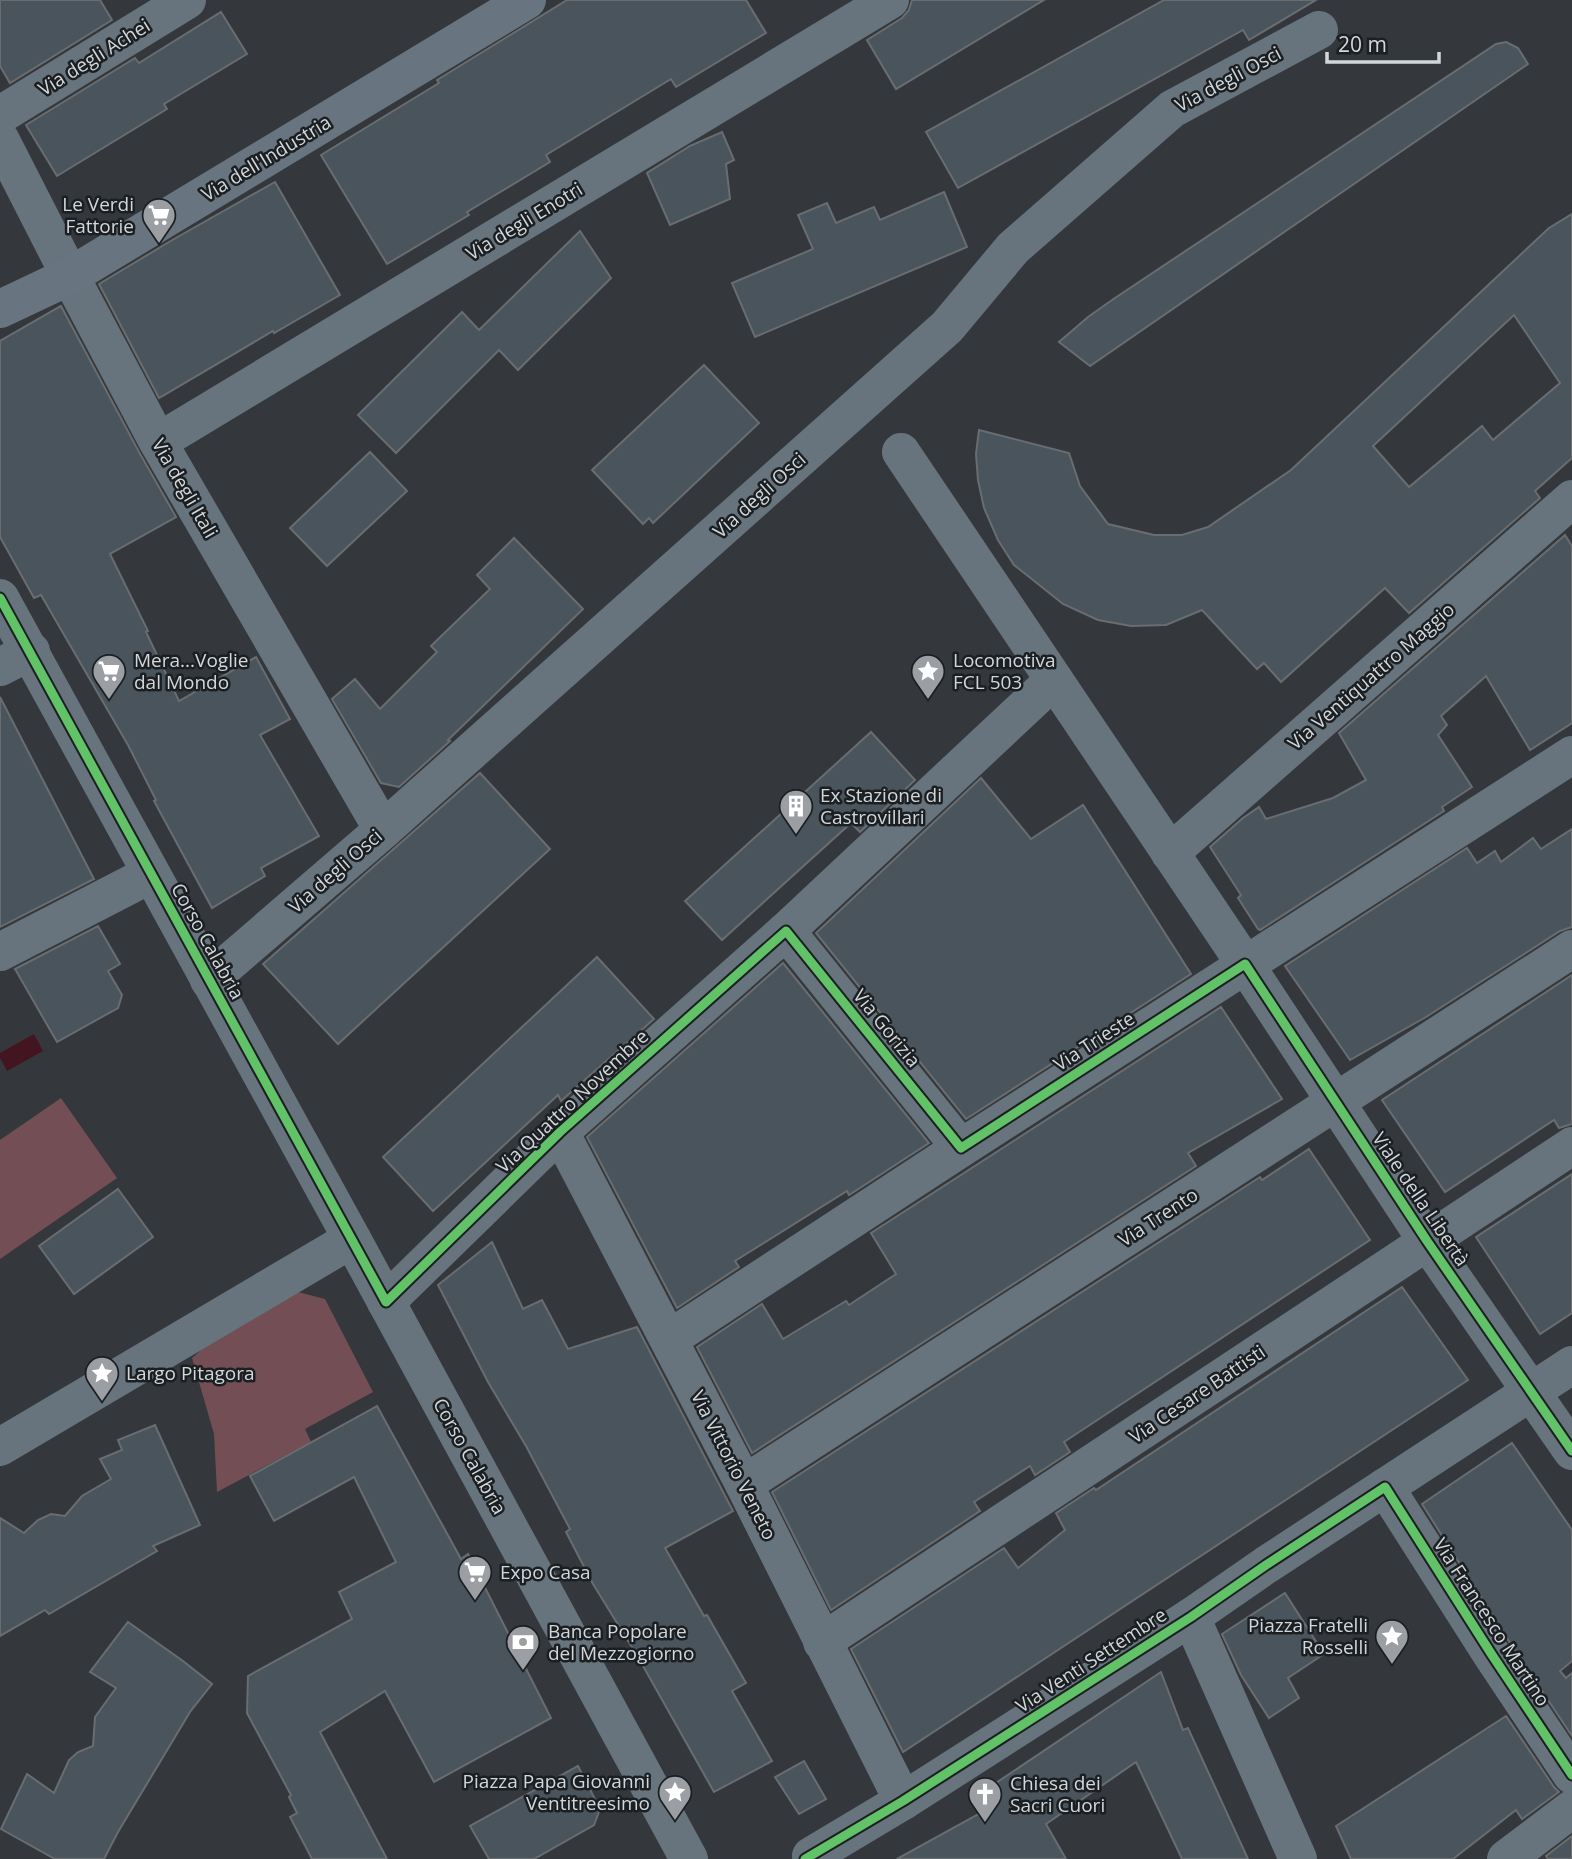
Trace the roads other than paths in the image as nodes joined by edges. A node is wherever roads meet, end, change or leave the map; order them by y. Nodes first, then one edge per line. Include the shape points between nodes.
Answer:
1 (187, 0) edge
2 (527, 0) edge
3 (890, 0) edge
4 (1319, 30) dead end
5 (0, 115) edge
6 (0, 139) edge
7 (70, 276) junction
8 (0, 309) edge
9 (158, 442) junction
10 (901, 452) dead end
11 (1572, 499) edge
12 (0, 598) edge
13 (15, 659) edge
14 (1054, 680) junction
15 (1572, 755) edge
16 (383, 830) junction
17 (1170, 853) junction
18 (151, 874) junction
19 (786, 931) junction
20 (1572, 949) edge
21 (0, 952) edge
22 (1245, 964) junction
23 (209, 980) junction
24 (1336, 1102) junction
25 (560, 1132) junction
26 (1572, 1146) edge
27 (961, 1148) junction
28 (352, 1240) junction
29 (1427, 1241) junction
30 (386, 1301) junction
31 (669, 1339) junction
32 (1572, 1365) edge
33 (1531, 1391) junction
34 (0, 1447) edge
35 (1572, 1451) edge
36 (744, 1484) junction
37 (1385, 1487) junction
38 (1191, 1618) junction
39 (822, 1642) junction
40 (1572, 1775) edge
41 (903, 1801) junction
42 (1572, 1809) edge
43 (808, 1857) edge
44 (689, 1859) edge
45 (1298, 1859) edge
46 (1506, 1859) edge

1 - 5 street, Via degli Achei
2 - 7 street, Via dell'Industria
3 - 9 street, Via degli Enotri
4 - 16 street, Via degli Osci via 1172,109 1013,248 947,327
6 - 7 street, Via degli Itali
7 - 8 street, Via dell'Industria
7 - 9 street, Via degli Itali
9 - 16 street, Via degli Itali
10 - 14 street, Viale della Libertà
11 - 17 street, Via Ventiquattro Maggio
12 - 13 main road, Corso Calabria
13 - 18 main road, Corso Calabria
14 - 17 street, Viale della Libertà
14 - 19 street, Via Quattro Novembre
15 - 22 street, Via Trieste
16 - 23 street, Via degli Osci
17 - 22 street, Viale della Libertà
18 - 21 street
18 - 23 main road, Corso Calabria
19 - 25 street, Via Quattro Novembre
19 - 27 street, Via Gorizia
20 - 24 street, Via Trento
22 - 24 street, Viale della Libertà
22 - 27 street, Via Trieste
23 - 28 main road, Corso Calabria
24 - 29 street, Viale della Libertà
24 - 36 street, Via Trento
25 - 30 street, Via Quattro Novembre
25 - 31 street, Via Vittorio Veneto
26 - 29 street, Via Cesare Battisti
27 - 31 street, Via Trieste
28 - 30 main road, Corso Calabria
28 - 34 street
29 - 33 street, Viale della Libertà
29 - 39 street, Via Cesare Battisti
30 - 44 main road, Corso Calabria
31 - 36 street, Via Vittorio Veneto
32 - 33 main road, Via Venti Settembre
33 - 35 street, Viale della Libertà
33 - 37 main road, Via Venti Settembre
36 - 39 street, Via Vittorio Veneto
37 - 38 main road, Via Venti Settembre
37 - 40 street, Via Francesco Martino
38 - 41 main road, Via Venti Settembre
38 - 45 street
39 - 41 street, Via Vittorio Veneto
41 - 43 main road, Via Venti Settembre
42 - 46 street

